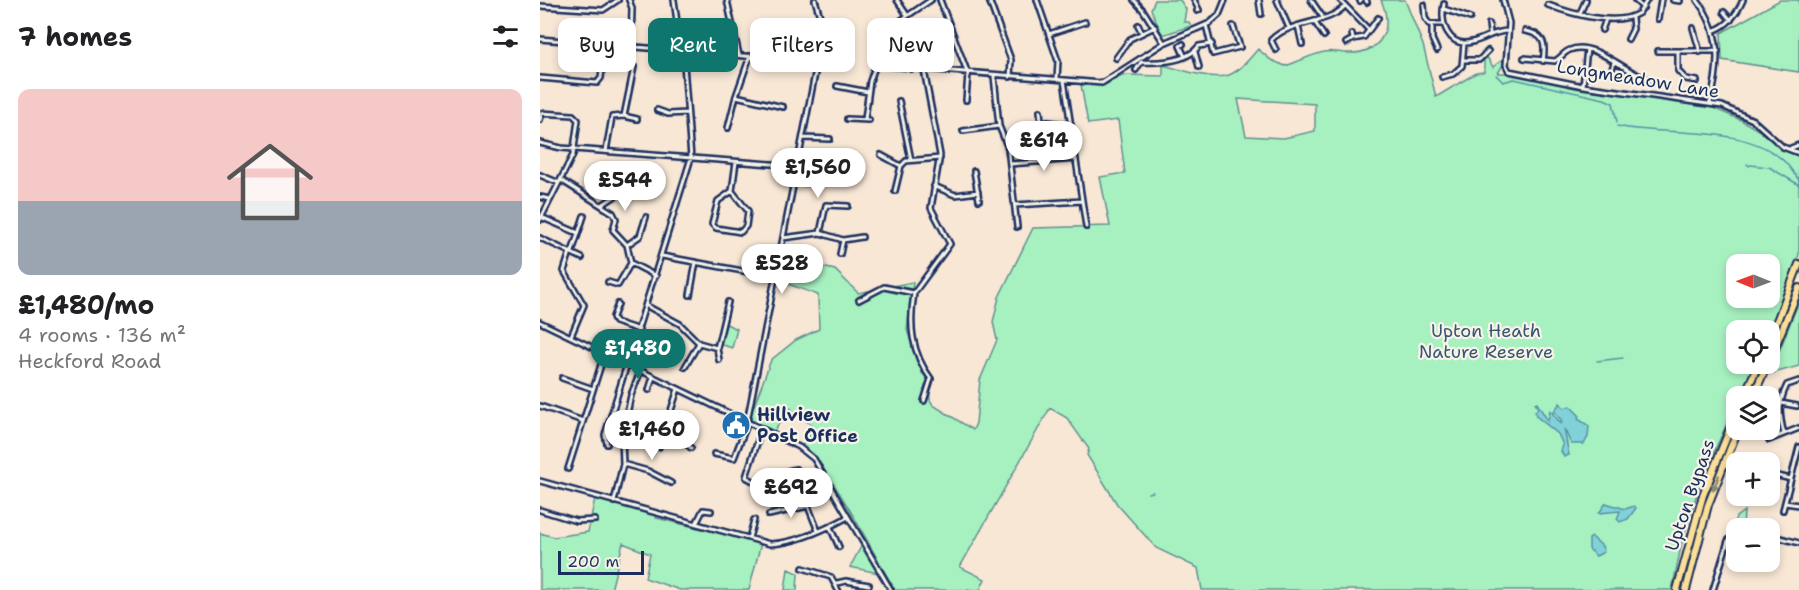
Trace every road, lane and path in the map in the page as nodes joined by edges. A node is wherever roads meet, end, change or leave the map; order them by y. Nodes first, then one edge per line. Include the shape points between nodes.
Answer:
1 (569, 0) edge
2 (618, 0) edge
3 (629, 0) edge
4 (674, 0) edge
5 (727, 0) edge
6 (815, 0) edge
7 (897, 0) edge
8 (931, 0) edge
9 (940, 0) edge
10 (989, 0) edge
11 (1037, 0) edge
12 (1134, 0) edge
13 (1194, 0) edge
14 (1225, 0) edge
15 (1259, 0) edge
16 (1277, 0) edge
17 (1311, 0) edge
18 (1340, 0) edge
19 (1503, 0) edge
20 (1586, 0) edge
21 (1635, 0) edge
22 (1647, 0) edge
23 (1661, 0) edge
24 (1673, 0) edge
25 (1743, 0) edge
26 (1680, 1) edge
27 (1699, 1) edge
28 (1424, 5) dead end
29 (1548, 5) dead end
30 (540, 6) edge
31 (1344, 7) junction
32 (568, 8) junction
33 (1642, 8) junction
34 (1199, 10) dead end
35 (1724, 12) dead end
36 (1580, 13) junction
37 (1261, 14) dead end
38 (907, 15) junction
39 (1322, 17) junction
40 (632, 18) edge
41 (677, 18) edge
42 (903, 18) edge
43 (1378, 18) dead end
44 (1470, 18) dead end
45 (1631, 18) junction
46 (1606, 19) junction
47 (1659, 19) dead end
48 (1731, 20) junction
49 (1314, 21) junction
50 (1085, 22) dead end
51 (1442, 24) junction
52 (1489, 24) dead end
53 (1138, 25) dead end
54 (1206, 25) junction
55 (1233, 26) dead end
56 (1298, 26) junction
57 (1432, 26) junction
58 (1155, 27) junction
59 (1242, 28) dead end
60 (1289, 28) junction
61 (1693, 28) dead end
62 (1369, 30) junction
63 (1602, 30) dead end
64 (1714, 30) junction
65 (1236, 31) junction
66 (1509, 31) junction
67 (1525, 31) dead end
68 (1142, 33) junction
69 (1490, 33) junction
70 (1049, 34) junction
71 (1328, 34) dead end
72 (1352, 34) dead end
73 (540, 39) edge
74 (1353, 39) junction
75 (1628, 39) dead end
76 (558, 40) edge
77 (1164, 43) junction
78 (1346, 43) dead end
79 (1464, 43) junction
80 (1183, 44) dead end
81 (1212, 44) junction
82 (1302, 45) dead end
83 (1276, 50) dead end
84 (1437, 50) dead end
85 (1587, 50) junction
86 (1488, 51) dead end
87 (1658, 51) dead end
88 (1678, 51) junction
89 (1700, 51) junction
90 (1718, 51) junction
91 (1113, 52) dead end
92 (1195, 52) junction
93 (1213, 54) junction
94 (739, 55) joint
95 (750, 56) joint
96 (1158, 57) dead end
97 (1185, 57) junction
98 (1524, 58) dead end
99 (1213, 60) dead end
100 (1463, 60) junction
101 (1543, 61) junction
102 (1158, 62) junction
103 (1614, 62) junction
104 (1198, 67) dead end
105 (1136, 70) dead end
106 (602, 72) edge
107 (633, 72) edge
108 (684, 72) edge
109 (874, 72) edge
110 (924, 72) edge
111 (946, 72) edge
112 (1611, 73) dead end
113 (968, 74) junction
114 (994, 76) junction
115 (1010, 76) junction
116 (1442, 77) dead end
117 (540, 78) edge
118 (1648, 78) dead end
119 (1057, 80) junction
120 (1064, 80) junction
121 (1697, 81) dead end
122 (837, 86) dead end
123 (1583, 86) junction
124 (868, 92) junction
125 (736, 96) junction
126 (966, 100) dead end
127 (899, 101) dead end
128 (1710, 103) junction
129 (783, 107) dead end
130 (657, 110) dead end
131 (1040, 111) dead end
132 (687, 112) junction
133 (541, 113) edge
134 (624, 116) junction
135 (637, 118) dead end
136 (847, 118) dead end
137 (540, 120) edge
138 (1071, 125) junction
139 (999, 126) junction
140 (728, 128) dead end
141 (963, 131) dead end
142 (803, 138) junction
143 (830, 139) dead end
144 (540, 143) edge
145 (1799, 145) edge
146 (574, 148) junction
147 (1789, 149) junction
148 (606, 151) junction
149 (1799, 153) edge
150 (881, 155) dead end
151 (691, 158) junction
152 (940, 158) junction
153 (1076, 159) junction
154 (910, 160) junction
155 (736, 162) junction
156 (1010, 164) junction
157 (797, 166) junction
158 (901, 166) junction
159 (850, 170) dead end
160 (974, 171) dead end
161 (540, 175) edge
162 (560, 181) junction
163 (794, 182) junction
164 (933, 186) junction
165 (623, 191) dead end
166 (732, 191) junction
167 (895, 191) dead end
168 (978, 192) junction
169 (540, 197) edge
170 (551, 199) junction
171 (978, 200) dead end
172 (1082, 201) junction
173 (602, 205) junction
174 (1015, 205) junction
175 (848, 206) dead end
176 (584, 216) dead end
177 (646, 217) dead end
178 (541, 218) edge
179 (1086, 226) dead end
180 (1017, 227) dead end
181 (578, 233) junction
182 (820, 233) junction
183 (862, 237) dead end
184 (540, 238) edge
185 (783, 238) junction
186 (843, 240) junction
187 (627, 245) junction
188 (571, 252) junction
189 (840, 254) dead end
190 (662, 256) junction
191 (582, 258) dead end
192 (1799, 258) edge
193 (696, 262) junction
194 (631, 263) junction
195 (1799, 264) edge
196 (656, 276) junction
197 (775, 277) junction
198 (1793, 281) junction
199 (608, 282) dead end
200 (1799, 288) edge
201 (914, 293) junction
202 (690, 295) dead end
203 (859, 300) dead end
204 (728, 302) dead end
205 (618, 304) dead end
206 (646, 306) junction
207 (1778, 320) edge
208 (540, 322) edge
209 (639, 330) junction
210 (1780, 335) edge
211 (571, 336) junction
212 (699, 343) junction
213 (717, 348) junction
214 (605, 352) junction
215 (719, 360) dead end
216 (629, 363) junction
217 (685, 368) dead end
218 (640, 370) junction
219 (653, 377) junction
220 (562, 378) dead end
221 (1799, 381) edge
222 (593, 389) junction
223 (678, 389) junction
224 (649, 390) dead end
225 (924, 401) dead end
226 (1780, 403) joint
227 (540, 406) edge
228 (1797, 406) dead end
229 (745, 420) junction
230 (1780, 420) edge
231 (583, 421) junction
232 (667, 421) junction
233 (762, 428) junction
234 (1799, 428) edge
235 (1784, 434) junction
236 (1780, 436) edge
237 (1726, 439) edge
238 (1734, 440) edge
239 (607, 444) dead end
240 (659, 445) dead end
241 (1799, 447) edge
242 (692, 448) dead end
243 (714, 454) dead end
244 (1798, 458) edge
245 (623, 464) junction
246 (568, 469) dead end
247 (788, 471) dead end
248 (1780, 476) edge
249 (1791, 479) junction
250 (540, 481) edge
251 (755, 482) dead end
252 (671, 483) dead end
253 (614, 502) junction
254 (1785, 503) junction
255 (1799, 505) edge
256 (808, 506) junction
257 (540, 510) edge
258 (1783, 510) dead end
259 (711, 512) dead end
260 (769, 515) dead end
261 (848, 517) junction
262 (595, 520) dead end
263 (754, 520) dead end
264 (696, 524) junction
265 (830, 527) junction
266 (818, 531) junction
267 (749, 538) junction
268 (1780, 538) edge
269 (1799, 543) edge
270 (838, 547) dead end
271 (1726, 548) edge
272 (803, 568) dead end
273 (837, 584) junction
274 (869, 585) dead end
275 (838, 590) edge
276 (891, 590) edge
277 (1676, 590) edge
278 (1687, 590) edge
279 (1713, 590) edge

1 - 32 street
2 - 32 street via 603,10
3 - 40 street
4 - 41 street
5 - 94 street
6 - 142 street via 822,31
7 - 38 street
8 - 38 street
9 - 113 street
10 - 115 street via 1011,60
11 - 70 street
12 - 58 street
13 - 34 street
14 - 54 street via 1218,15
15 - 37 street
16 - 60 street
17 - 39 street
18 - 31 street
19 - 66 street
20 - 36 street
21 - 33 street
22 - 33 street
23 - 47 street
24 - 26 street
25 - 48 street
27 - 64 street
28 - 57 street via 1426,21
29 - 36 street
30 - 32 street
31 - 39 street via 1334,15
31 - 62 street
33 - 45 street
35 - 48 street
36 - 46 street
38 - 42 street
39 - 49 street
43 - 62 street
44 - 51 street via 1444,7
45 - 46 street
45 - 75 street via 1633,29
46 - 63 street
48 - 64 street
49 - 56 street
49 - 71 street via 1324,38
50 - 70 street
51 - 57 street
51 - 79 street via 1450,37
52 - 69 street
53 - 68 street
54 - 77 street
54 - 81 street
55 - 65 street
56 - 60 street
56 - 82 street
57 - 84 street
58 - 68 street
58 - 77 street
59 - 65 street
60 - 83 street via 1269,39
61 - 89 street
62 - 74 street via 1364,37
64 - 90 street
65 - 93 street via 1240,47
66 - 69 street
66 - 123 street, Longmeadow Lane via 1507,68
67 - 101 street via 1543,39
68 - 91 street via 1130,39 1117,57
69 - 79 street
70 - 119 street via 1058,61
72 - 74 street
73 - 76 street
74 - 78 street
77 - 120 street via 1104,82
79 - 100 street
80 - 97 street via 1180,46
81 - 92 street via 1199,46
81 - 93 street
85 - 101 street via 1575,48 1555,61
85 - 103 street
85 - 123 street
86 - 100 street via 1479,60
87 - 88 street
88 - 89 street
88 - 121 street via 1678,71 1686,79
89 - 90 street
90 - 128 street
92 - 97 street
92 - 104 street
93 - 99 street
94 - 95 street
95 - 125 street
96 - 102 street
97 - 102 street
98 - 101 street
100 - 116 street via 1457,72
102 - 105 street via 1141,62
103 - 112 street
103 - 118 street
106 - 117 street via 597,83
107 - 134 street
108 - 132 street
109 - 124 street
110 - 152 street
111 - 113 street
113 - 114 street
113 - 126 street
114 - 115 street
114 - 139 street
115 - 119 street
119 - 120 street
120 - 138 street
122 - 124 street
123 - 128 street, Longmeadow Lane
124 - 136 street via 867,120
125 - 129 street
125 - 140 street
127 - 154 street
128 - 147 street, Longmeadow Lane via 1753,120
130 - 132 street via 668,114
131 - 138 street via 1041,121
132 - 151 street
133 - 137 street
133 - 146 street via 576,117
134 - 135 street
134 - 148 street via 612,117
138 - 153 street
139 - 141 street
139 - 156 street
142 - 143 street
142 - 157 street
144 - 146 street
145 - 147 street
146 - 148 street
146 - 162 street
147 - 149 street, Longmeadow Lane
148 - 151 street
150 - 158 street
151 - 155 street
151 - 190 street
152 - 154 street
152 - 164 street
153 - 156 street
153 - 172 street
154 - 158 street
155 - 157 street
155 - 166 street
156 - 174 street
157 - 163 street
158 - 167 street
159 - 163 street via 824,170 808,183
160 - 168 street
161 - 162 street
162 - 170 street
162 - 173 street
163 - 185 street
164 - 168 street via 955,195
164 - 201 street via 931,208 950,244
165 - 173 street
166 - 166 street via 718,201 712,224 741,232 748,211
168 - 171 street
169 - 170 street
170 - 178 street
172 - 174 street
172 - 179 street
173 - 187 street via 616,216 613,231
174 - 180 street
175 - 182 street via 826,205
176 - 181 street
177 - 187 street via 640,236
178 - 181 street
181 - 188 street
182 - 185 street
182 - 186 street
183 - 186 street
184 - 188 street
185 - 197 street
186 - 189 street
187 - 194 street
188 - 191 street
188 - 211 street via 564,271 584,305
190 - 193 street
190 - 196 street
192 - 198 highway
193 - 197 street
193 - 202 street
194 - 196 street
194 - 199 street via 618,285
195 - 198 highway
196 - 206 street
197 - 229 street
198 - 207 highway
200 - 210 highway
201 - 203 street via 884,287
201 - 225 street via 910,331 920,364 931,379
204 - 213 street
205 - 209 street via 615,322
206 - 209 street
206 - 212 street via 680,324
208 - 211 street
209 - 216 street
211 - 214 street
212 - 213 street
212 - 217 street
213 - 215 street
214 - 216 street
214 - 222 street
216 - 218 street
216 - 239 street via 605,435
218 - 219 street
218 - 245 street via 622,438
219 - 223 street
219 - 224 street
220 - 222 street
221 - 226 street via 1787,385
222 - 231 street
223 - 229 street
223 - 232 street
226 - 228 street
227 - 231 street
229 - 233 street
229 - 243 street via 736,455 730,459
230 - 235 street
231 - 246 street
232 - 240 street
232 - 242 street via 680,427 685,444
233 - 251 street via 746,477
233 - 261 street via 800,447 814,459
234 - 235 street
235 - 236 street
237 - 277 highway, Upton Bypass via 1703,495
238 -> 278 highway, Upton Bypass via 1708,505
241 - 244 street
244 - 249 street
245 - 252 street
245 - 253 street
247 - 256 street via 796,469 810,489
248 - 249 street
249 - 254 street
250 - 253 street
253 - 264 street
254 - 255 street
254 - 258 street
256 - 260 street
256 - 266 street
257 - 262 street via 576,521
259 - 264 street via 703,510
261 - 265 street
261 - 276 street
263 - 267 street
264 - 267 street
265 - 266 street
265 - 270 street
266 - 267 street via 780,544
268 - 269 street
271 - 279 street
272 - 273 street via 831,576
273 - 274 street via 846,581
273 - 275 street

